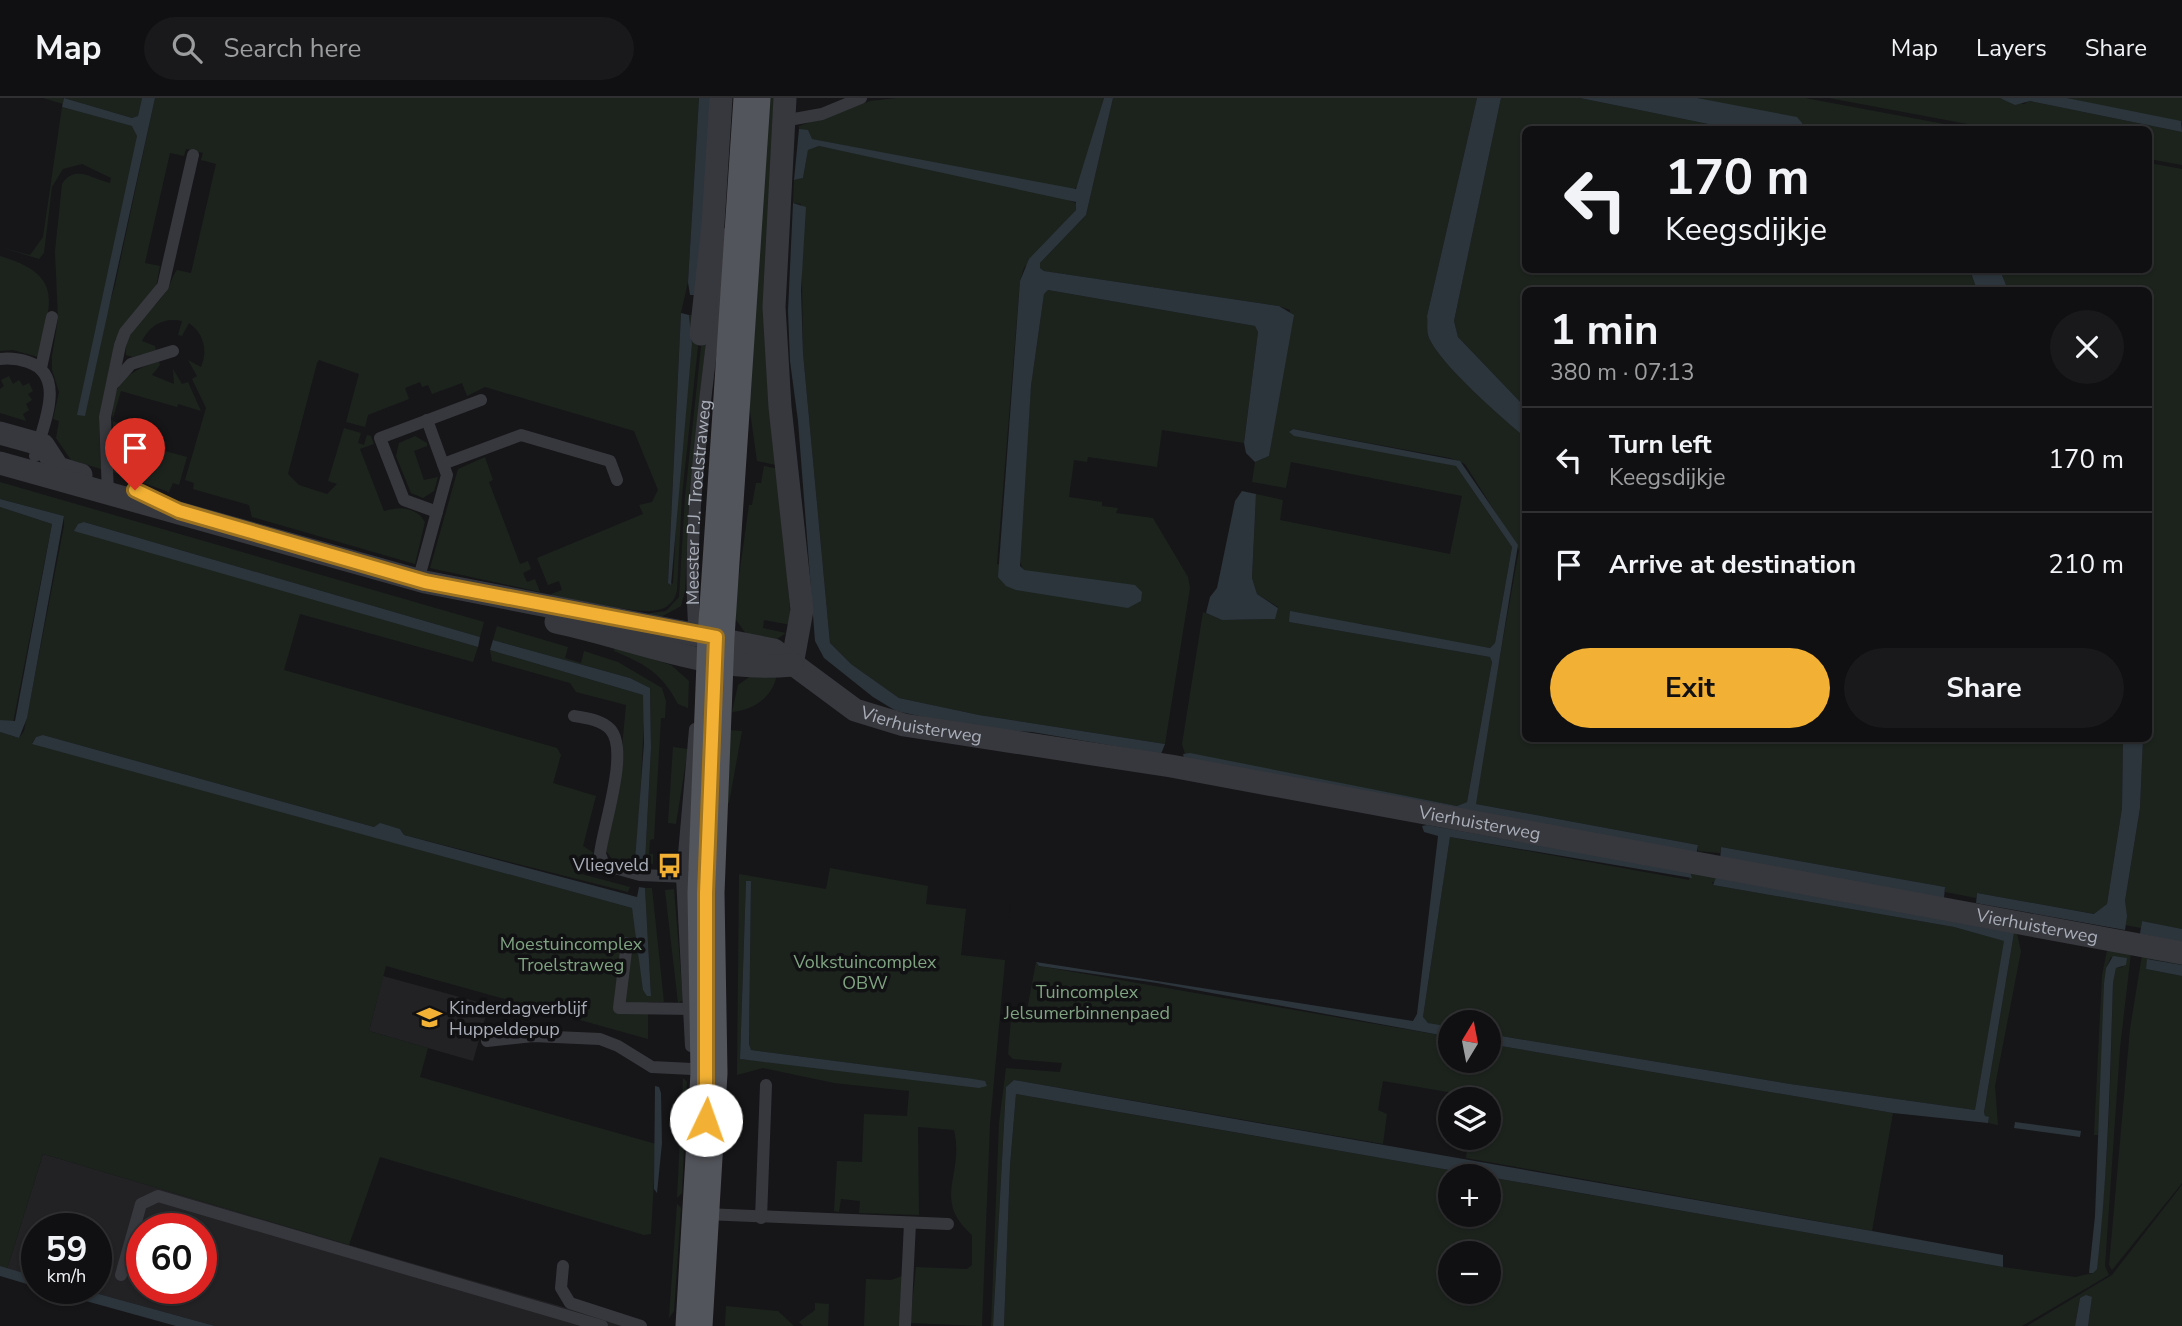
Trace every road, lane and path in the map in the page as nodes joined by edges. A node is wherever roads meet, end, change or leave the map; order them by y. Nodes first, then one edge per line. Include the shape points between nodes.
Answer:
1 (721, 98) edge
2 (731, 98) edge
3 (752, 98) edge
4 (861, 98) edge
5 (784, 109) edge
6 (193, 155) dead end
7 (52, 317) dead end
8 (701, 334) dead end
9 (173, 351) dead end
10 (0, 359) edge
11 (41, 368) junction
12 (111, 387) junction
13 (481, 400) dead end
14 (427, 420) junction
15 (0, 433) edge
16 (0, 446) edge
17 (42, 454) junction
18 (0, 463) edge
19 (443, 464) junction
20 (617, 480) dead end
21 (108, 488) junction
22 (437, 512) junction
23 (422, 582) junction
24 (704, 653) junction
25 (792, 665) junction
26 (575, 716) dead end
27 (696, 716) dead end
28 (695, 877) junction
29 (627, 943) dead end
30 (2182, 953) edge
31 (698, 1009) junction
32 (487, 1041) dead end
33 (766, 1085) dead end
34 (701, 1214) junction
35 (761, 1218) junction
36 (910, 1223) junction
37 (948, 1224) dead end
38 (563, 1266) dead end
39 (121, 1275) dead end
40 (602, 1326) edge
41 (641, 1326) edge
42 (694, 1326) edge
43 (905, 1326) edge

1 - 8 street
2 - 24 lane, Meester P.J. Troelstraweg via 722,252 693,510 690,580
3 - 24 main road, Meester P.J. Troelstraweg
4 - 5 lane via 822,114
5 - 25 street via 774,307 802,610
6 - 12 lane via 166,279 122,338
7 - 11 lane
9 - 12 lane via 131,364
10 - 11 lane
11 - 17 lane via 51,387
12 - 21 lane via 104,425
13 - 14 lane
14 - 19 lane
14 - 22 lane via 380,438 404,500
15 - 17 street
16 - 17 street
17 - 21 street via 58,468
18 - 21 street
19 - 20 lane via 521,435 610,461
19 - 22 lane via 447,475
21 - 23 street
22 - 23 lane
23 - 24 street via 457,597
24 - 25 street via 769,667
24 - 28 main road, Meester P.J. Troelstraweg
25 - 30 street, Vierhuisterweg via 855,710 904,725 1171,766
26 - 28 lane via 596,720 617,740 601,861 610,868 640,875
27 - 28 lane, Meester P.J. Troelstraweg
28 - 31 main road, Meester P.J. Troelstraweg
29 - 31 lane via 619,1008
31 - 32 lane, Meester P.J. Troelstraweg via 692,1074 652,1067 600,1039 542,1036
31 - 34 main road, Meester P.J. Troelstraweg via 709,1073
33 - 35 lane
34 - 35 lane
34 - 42 main road, Meester P.J. Troelstraweg
35 - 36 lane
36 - 37 lane
36 - 43 lane
38 - 41 lane via 561,1288 570,1303
39 - 40 lane via 141,1204 158,1196

